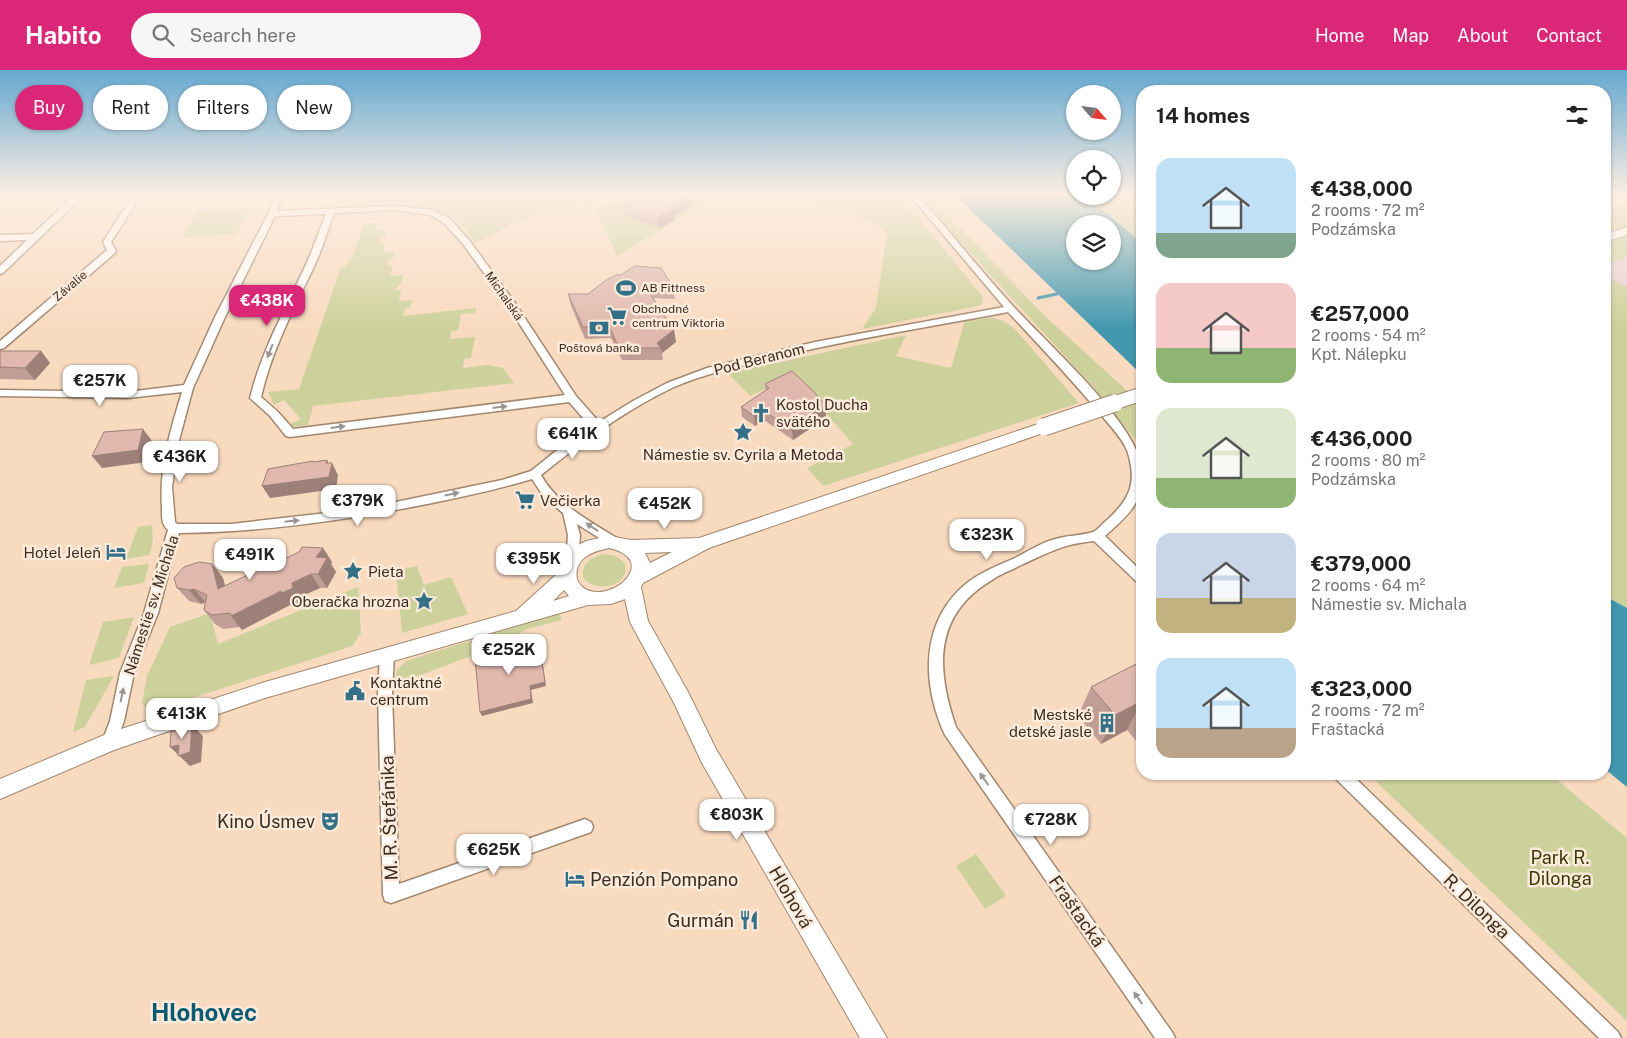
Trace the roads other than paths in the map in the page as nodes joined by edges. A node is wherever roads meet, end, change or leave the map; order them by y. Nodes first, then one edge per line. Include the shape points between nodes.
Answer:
1 (34, 239) edge
2 (110, 239) edge
3 (259, 239) edge
4 (320, 239) edge
5 (463, 239) edge
6 (951, 239) edge
7 (0, 271) edge
8 (1010, 309) junction
9 (0, 346) edge
10 (188, 388) junction
11 (5, 393) edge
12 (1136, 396) edge
13 (572, 398) junction
14 (0, 403) edge
15 (598, 428) junction
16 (1136, 465) edge
17 (535, 474) junction
18 (1136, 487) edge
19 (568, 511) junction
20 (174, 529) junction
21 (1097, 536) junction
22 (703, 543) junction
23 (622, 545) junction
24 (569, 568) junction
25 (1136, 573) edge
26 (636, 582) junction
27 (597, 599) junction
28 (520, 616) junction
29 (639, 622) junction
30 (387, 655) junction
31 (109, 742) junction
32 (1347, 780) edge
33 (6, 786) edge
34 (586, 827) dead end
35 (874, 1038) edge
36 (1166, 1038) edge
37 (1612, 1038) edge

1 - 7 street
2 - 9 street, Závalie via 112,251
3 - 10 street
4 -> 13 street via 308,270 286,310 255,398 290,432
5 - 13 street, Michalská via 513,307
6 - 8 street
8 - 15 street, Pod Beranom via 815,345 711,370 671,385
8 - 16 street via 1117,427 1133,450
10 - 11 street via 128,395
10 - 20 street via 172,444 166,487 169,524
11 - 14 street
12 - 22 main road, bridge
13 - 15 street, Michalská
15 - 17 street, Pod Beranom
17 - 19 street via 538,484
20 -> 17 street, Námestie sv. Michala via 231,528 362,513
18 - 21 street via 1127,509
23 -> 19 street
19 - 24 street via 574,535
31 -> 20 street, Námestie sv. Michala via 127,674 151,614
21 - 25 street
36 -> 21 street, Fraštacká via 950,730 936,687 935,652 939,634 951,609 978,582 1061,541
22 - 23 main road
22 - 26 main road
23 - 24 main road via 595,544 578,554
23 - 26 main road via 636,552 640,559 642,569
24 - 27 main road via 572,590
24 - 28 main road via 544,598
26 - 27 main road via 624,593
26 - 29 main road, Hlohová
27 - 28 main road
27 - 29 main road, Hlohová
28 - 30 main road
29 - 35 main road, Hlohová via 709,756
30 - 31 main road via 265,690
30 - 34 street, M. R. Štefánika via 385,694 391,895
31 - 33 main road
32 - 37 street, R. Dilonga

